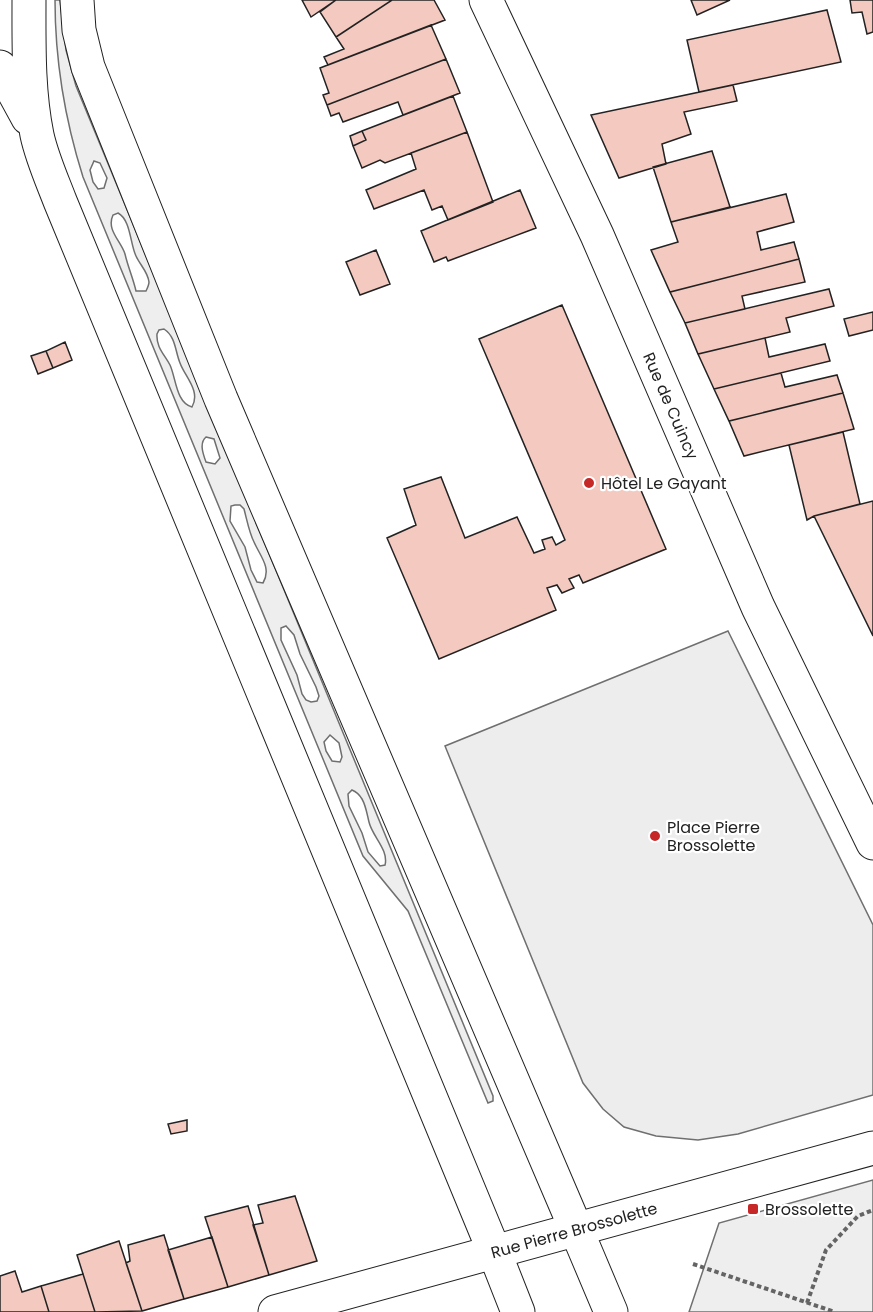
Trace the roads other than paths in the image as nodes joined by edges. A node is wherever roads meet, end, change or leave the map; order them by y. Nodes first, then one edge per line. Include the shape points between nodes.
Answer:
1 (29, 0) edge
2 (77, 0) edge
3 (486, 0) edge
4 (0, 66) edge
5 (38, 137) junction
6 (873, 843) edge
7 (873, 1148) edge
8 (576, 1229) junction
9 (494, 1251) junction
10 (275, 1312) edge
11 (518, 1312) edge
12 (611, 1312) edge

1 - 5 main road via 29,57
2 - 8 main road via 88,67 221,399
3 - 6 main road, Rue de Cuincy via 597,235 758,607
4 - 5 main road
5 - 9 main road via 65,212
7 - 8 main road, Rue Pierre Brossolette
8 - 9 main road, Rue Pierre Brossolette
8 - 12 main road
9 - 10 main road, Rue Pierre Brossolette
9 - 11 main road

